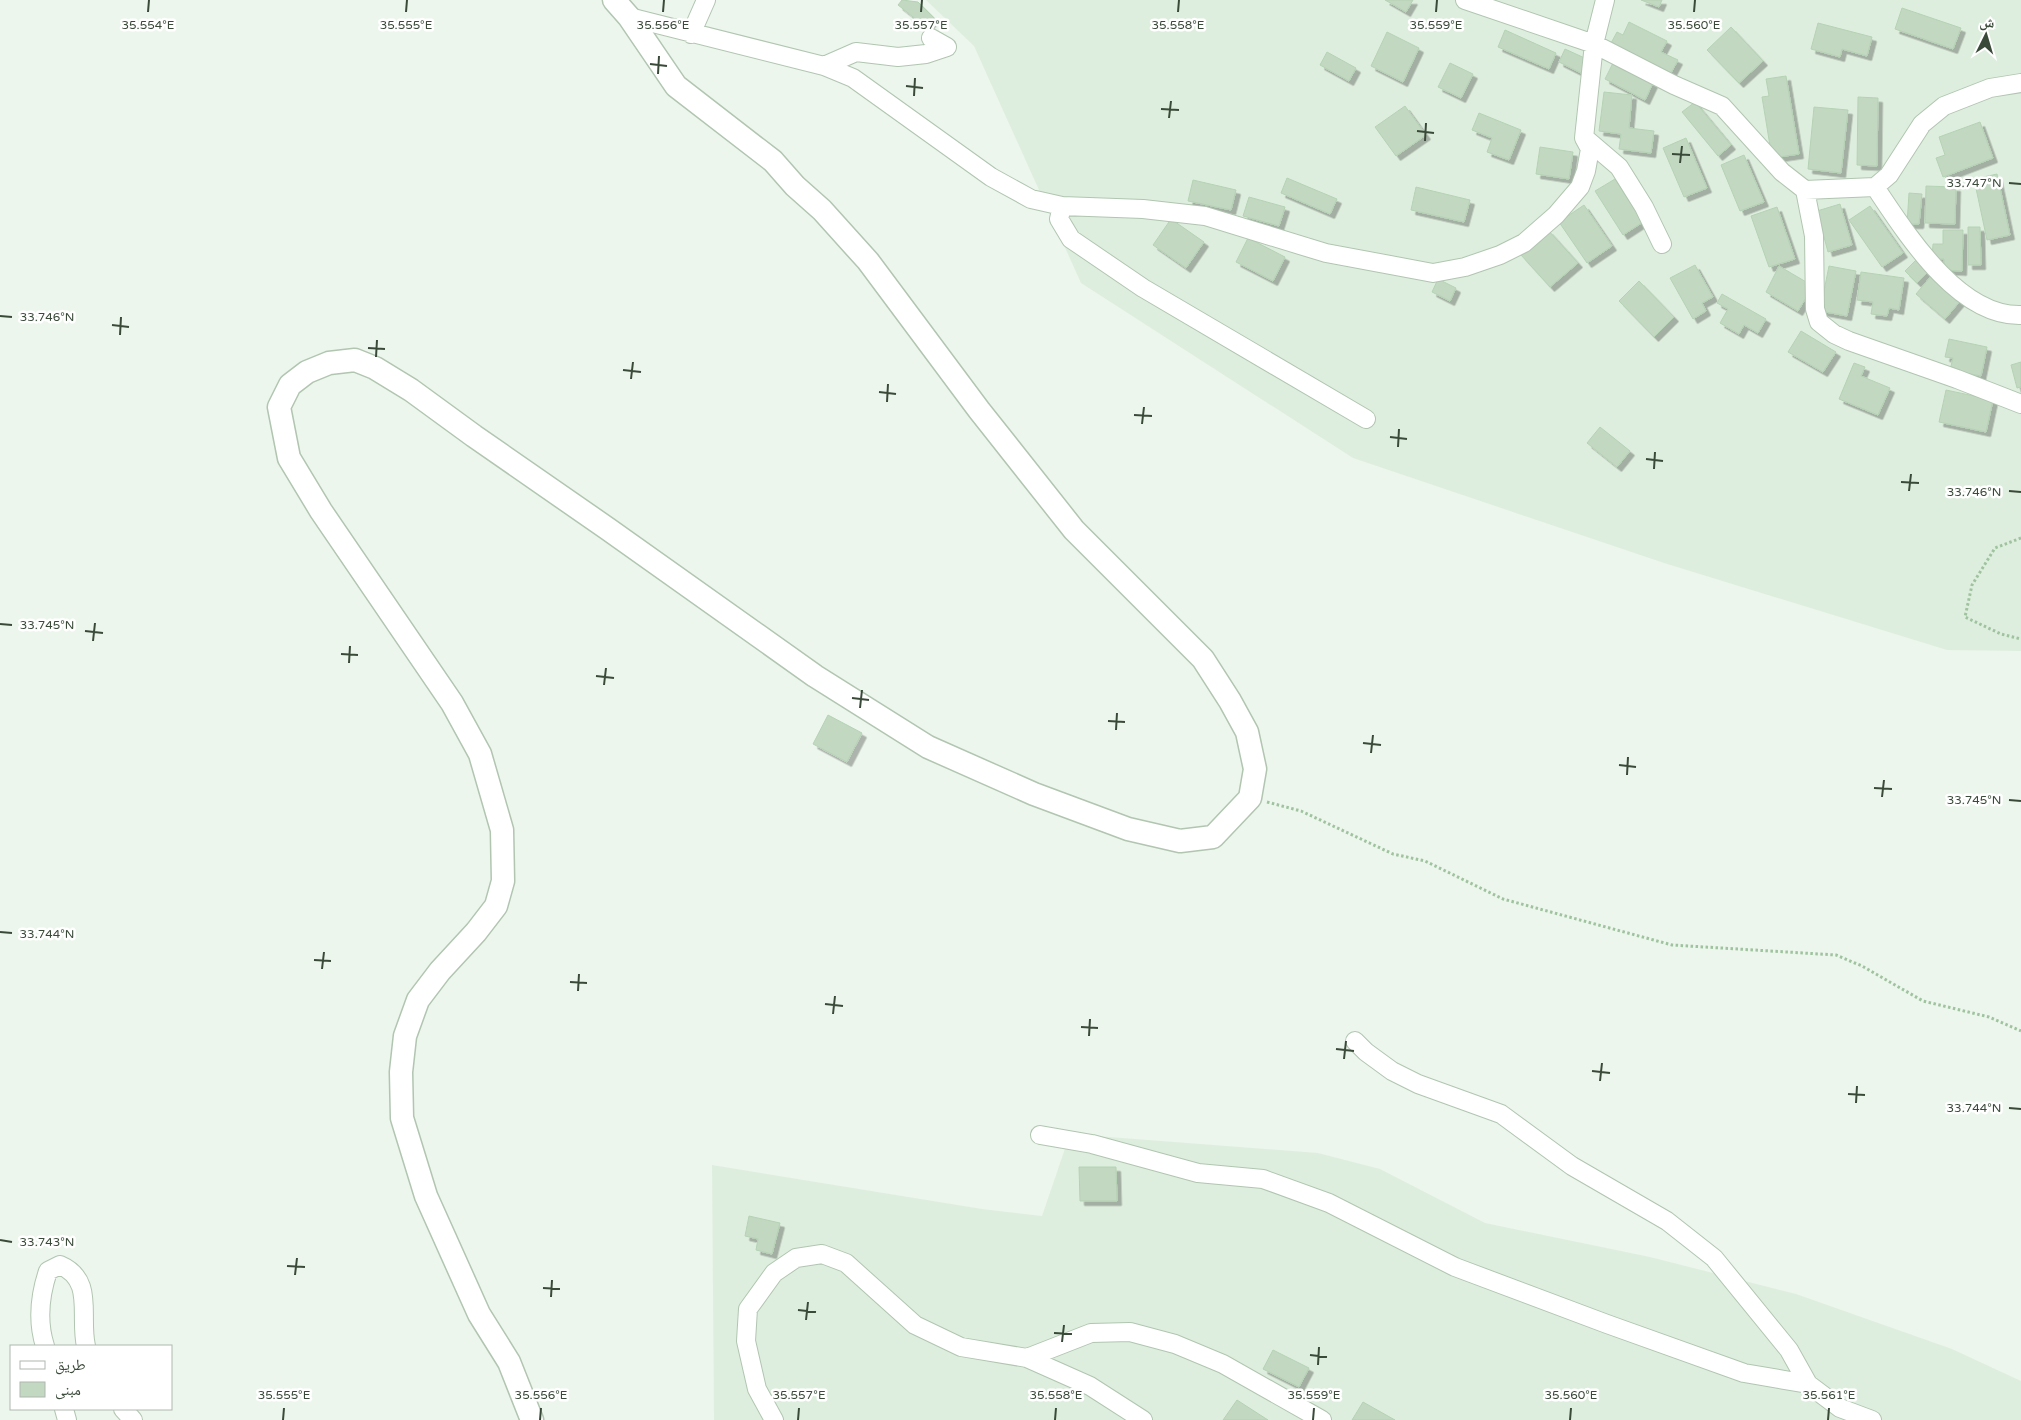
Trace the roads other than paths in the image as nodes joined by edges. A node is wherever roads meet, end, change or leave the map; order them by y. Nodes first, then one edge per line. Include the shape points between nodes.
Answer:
1 (614, 0) edge
2 (706, 0) edge
3 (1465, 0) edge
4 (1605, 0) edge
5 (629, 17) junction
6 (691, 34) junction
7 (931, 38) dead end
8 (1594, 44) junction
9 (824, 66) junction
10 (2021, 83) edge
11 (1584, 138) junction
12 (1875, 187) junction
13 (1805, 190) junction
14 (1062, 206) junction
15 (1662, 244) dead end
16 (2021, 315) edge
17 (2021, 404) edge
18 (1366, 419) dead end
19 (1356, 1041) dead end
20 (1040, 1135) dead end
21 (45, 1345) edge
22 (86, 1345) edge
23 (1027, 1358) junction
24 (1808, 1384) junction
25 (124, 1410) edge
26 (133, 1420) edge
27 (532, 1420) edge
28 (774, 1420) edge
29 (1143, 1420) edge
30 (1322, 1420) edge
31 (1872, 1420) edge

1 - 5 street
2 - 6 street
3 - 8 street
4 - 8 street
5 - 6 street
5 - 27 street via 676,86 773,162 868,261 1074,530 1203,659 1246,732 1255,769 1250,798 1213,837 1180,841 1128,829 1034,794 928,747 815,676 411,390 375,368 356,360 329,363 307,372 290,385 280,407 289,458 321,511 452,703 480,754 502,830 503,881 496,906 418,1000 405,1036 401,1072 402,1118 426,1196 479,1314 509,1362
6 - 9 street
7 - 9 street via 947,48 898,57 856,52
8 - 11 street
8 - 13 street via 1722,106 1782,172
9 - 14 street via 853,78 991,176 1031,199
10 - 12 street via 1990,88 1944,106 1922,124 1889,175
11 - 14 street via 1590,149 1589,162 1580,187 1556,216 1524,243 1500,255 1465,267 1433,273 1326,253 1205,216 1143,209
11 - 15 street via 1619,167
12 - 13 street
12 - 16 street via 1930,263 1965,295 1993,312
13 - 17 street via 1814,236 1815,309 1819,322 1849,341
14 - 18 street via 1058,219 1071,239 1143,288
19 - 24 street via 1366,1052 1418,1084 1500,1114 1572,1166 1667,1221 1714,1258 1790,1350
20 - 24 street via 1092,1144 1198,1173 1263,1179 1329,1203 1455,1267 1606,1324 1744,1373
21 - 22 street via 39,1314 43,1286 48,1271 60,1265 70,1270 81,1284
23 - 28 street via 961,1347 915,1325 846,1263 822,1254 796,1258 774,1273 748,1309 746,1341 757,1389
23 - 29 street via 1090,1386
23 - 30 street via 1091,1333 1130,1332 1175,1344 1223,1364
24 - 31 street via 1840,1408
25 - 26 street

